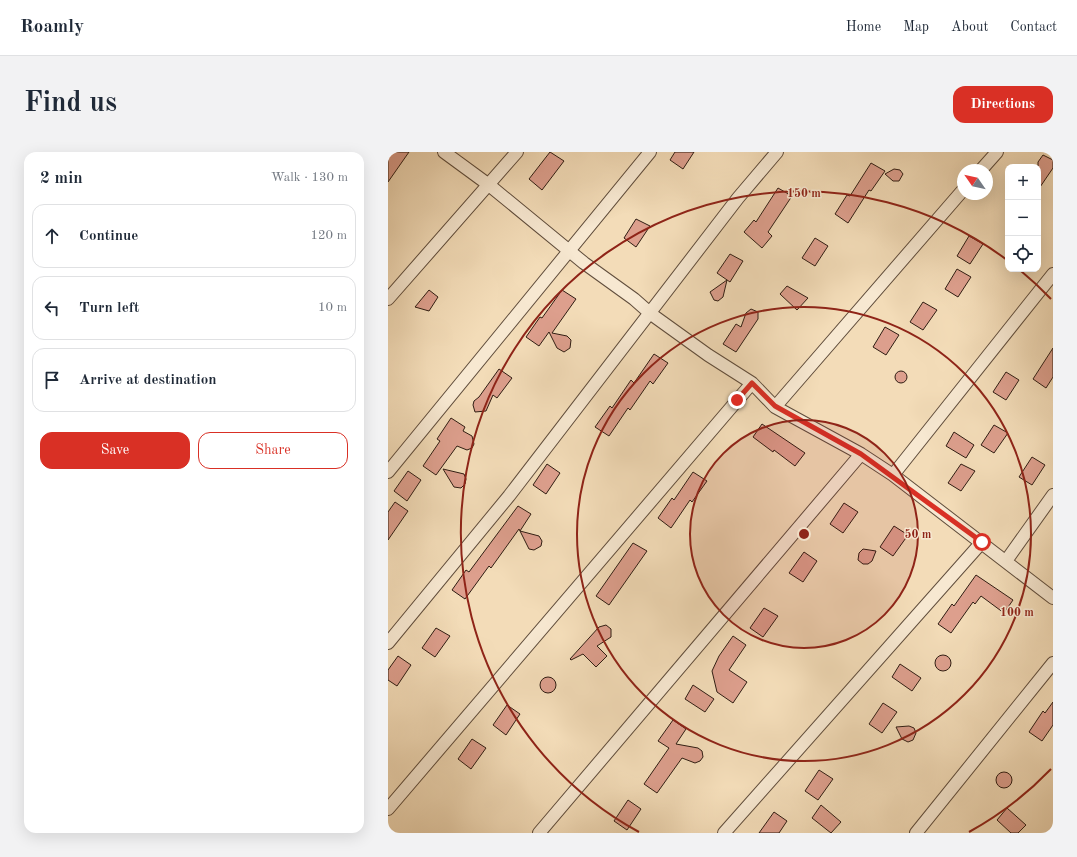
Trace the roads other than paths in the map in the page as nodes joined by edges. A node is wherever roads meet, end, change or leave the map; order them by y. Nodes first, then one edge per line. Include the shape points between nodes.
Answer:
1 (444, 152) edge
2 (517, 152) edge
3 (650, 152) edge
4 (777, 152) edge
5 (996, 152) edge
6 (986, 164) edge
7 (489, 185) junction
8 (957, 197) edge
9 (570, 250) junction
10 (1053, 274) edge
11 (388, 299) edge
12 (650, 314) junction
13 (752, 383) junction
14 (775, 406) junction
15 (861, 454) junction
16 (388, 472) edge
17 (893, 475) junction
18 (1053, 496) edge
19 (982, 542) junction
20 (1006, 561) junction
21 (1053, 598) edge
22 (388, 644) edge
23 (1053, 663) edge
24 (388, 809) edge
25 (539, 833) edge
26 (724, 833) edge
27 (916, 833) edge

1 - 7 street
2 - 7 street
3 - 9 street
4 - 12 street via 738,198
5 - 6 street
7 - 9 street
7 - 11 street
8 - 14 street
9 - 12 street
9 - 16 street
10 - 17 street
12 - 13 street
12 - 22 street via 509,496
13 - 14 street
13 - 24 street
14 - 15 street
15 - 17 street
15 - 25 street
17 - 19 street
18 - 20 street
19 - 20 street
19 - 26 street
20 - 21 street
23 - 27 street

